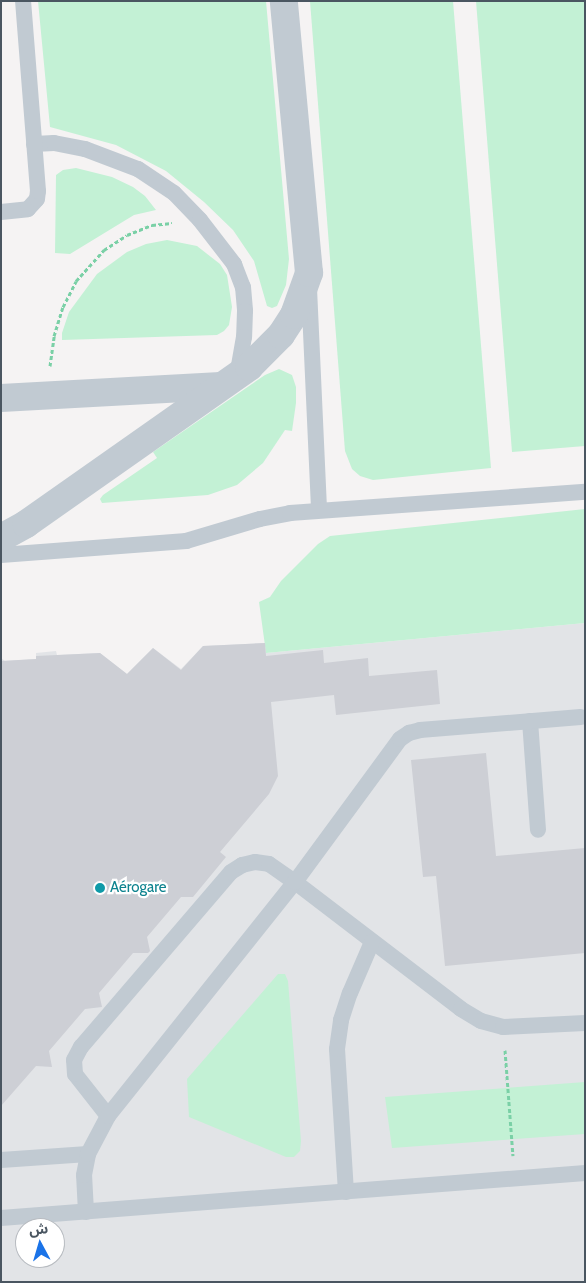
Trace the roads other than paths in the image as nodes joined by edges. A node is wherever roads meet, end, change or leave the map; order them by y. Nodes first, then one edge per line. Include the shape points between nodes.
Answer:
1 (23, 1) edge
2 (284, 1) edge
3 (34, 144) junction
4 (1, 212) edge
5 (309, 273) junction
6 (229, 380) junction
7 (1, 398) edge
8 (585, 492) edge
9 (319, 510) junction
10 (1, 538) edge
11 (1, 555) edge
12 (580, 717) dead end
13 (530, 721) junction
14 (538, 830) dead end
15 (295, 882) junction
16 (372, 942) junction
17 (585, 1023) edge
18 (108, 1116) junction
19 (88, 1154) junction
20 (1, 1160) edge
21 (585, 1173) edge
22 (346, 1192) junction
23 (86, 1212) junction
24 (1, 1218) edge

1 - 3 lane
2 - 5 street
3 - 4 lane via 37,199 28,209
3 - 6 lane via 54,143 85,149 138,169 174,193 200,220 234,264 243,287 244,337
5 - 6 street via 294,315 281,335 266,352
5 - 9 lane
6 - 7 street
6 - 10 street via 26,524
8 - 9 lane
9 - 11 lane via 260,519 186,541
12 - 13 lane
13 - 14 lane
13 - 15 lane via 420,730 400,739
15 - 16 lane
15 - 18 lane
15 - 18 lane via 269,864 255,862 231,872 81,1047 74,1060 75,1074
16 - 17 lane via 481,1021 504,1027
16 - 22 lane via 341,1020 337,1049
18 - 19 lane
19 - 20 lane
19 - 23 lane via 84,1175
21 - 22 lane
22 - 23 lane
23 - 24 lane

